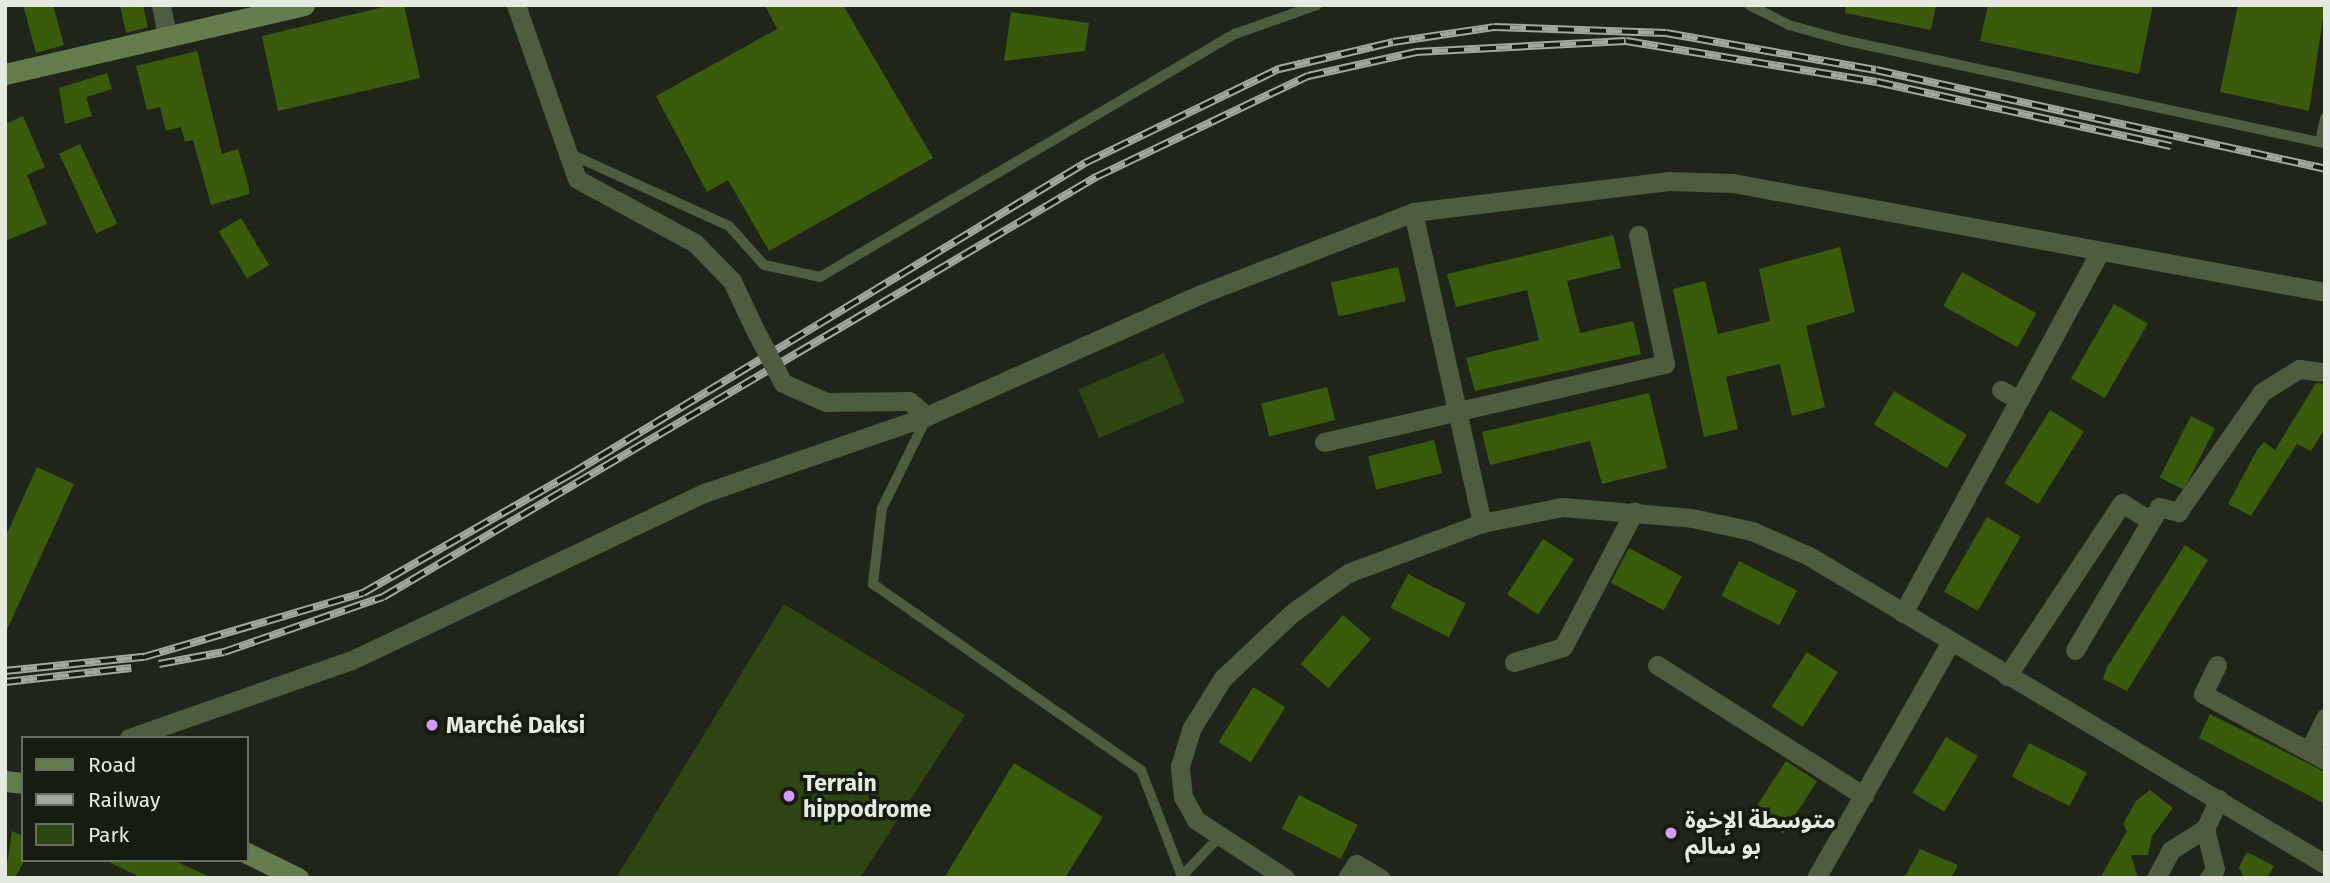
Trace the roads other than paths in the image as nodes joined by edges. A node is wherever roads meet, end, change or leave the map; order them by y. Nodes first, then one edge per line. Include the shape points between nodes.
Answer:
1 (161, 5) edge
2 (516, 5) edge
3 (1317, 5) edge
4 (1749, 5) edge
5 (292, 7) edge
6 (167, 36) junction
7 (5, 74) edge
8 (2325, 118) edge
9 (2322, 142) edge
10 (563, 151) junction
11 (1413, 212) junction
12 (1638, 235) dead end
13 (2100, 251) junction
14 (2325, 292) edge
15 (2325, 372) edge
16 (2001, 390) dead end
17 (2020, 400) junction
18 (1458, 412) junction
19 (927, 416) junction
20 (1324, 442) dead end
21 (1634, 512) junction
22 (2151, 521) junction
23 (1482, 523) junction
24 (1903, 613) junction
25 (1950, 643) junction
26 (2075, 650) dead end
27 (1514, 662) dead end
28 (1657, 665) dead end
29 (2217, 665) dead end
30 (2007, 676) junction
31 (2325, 718) edge
32 (135, 736) edge
33 (2317, 755) edge
34 (21, 772) edge
35 (5, 779) edge
36 (1864, 796) junction
37 (2219, 799) junction
38 (2205, 829) junction
39 (1219, 837) junction
40 (248, 853) edge
41 (2325, 864) edge
42 (298, 878) edge
43 (1286, 878) edge
44 (1347, 878) edge
45 (1380, 878) edge
46 (1816, 878) edge
47 (2156, 878) edge
48 (2210, 878) edge

1 - 6 street
2 - 10 street
3 - 10 lane via 1235,33 820,277 764,265 729,226
4 - 9 lane via 1789,25 1843,40
5 - 6 main road
6 - 7 main road
8 - 9 lane
10 - 19 street, bridge via 577,179 695,243 732,281 783,383 826,402 909,401
11 - 13 street via 1668,181 1734,183
11 - 18 street
11 - 19 street via 1200,294
12 - 18 street via 1665,364
13 - 14 street
13 - 17 street
15 - 22 street via 2299,369 2262,392 2178,512 2159,507
16 - 17 street
17 - 24 street
18 - 20 street
18 - 23 street
19 - 32 street via 704,493 376,650
19 - 39 lane via 882,508 873,584 1141,770 1182,876
21 - 23 street via 1562,507
21 - 24 street via 1752,531 1809,556
21 - 27 street via 1563,647
22 - 26 street
22 - 30 street via 2122,503
23 - 39 street via 1348,573 1292,613 1223,678 1191,729 1180,766 1183,797 1196,820
24 - 25 street
25 - 30 street
25 - 36 street
28 - 36 street
29 - 33 street via 2203,694
30 - 37 street
31 - 33 street
34 - 35 street
36 - 46 street
37 - 38 street
37 - 41 street
38 - 47 street via 2171,850
38 - 48 street via 2215,869
39 - 43 street
40 - 42 main road
44 - 45 street via 1356,864

